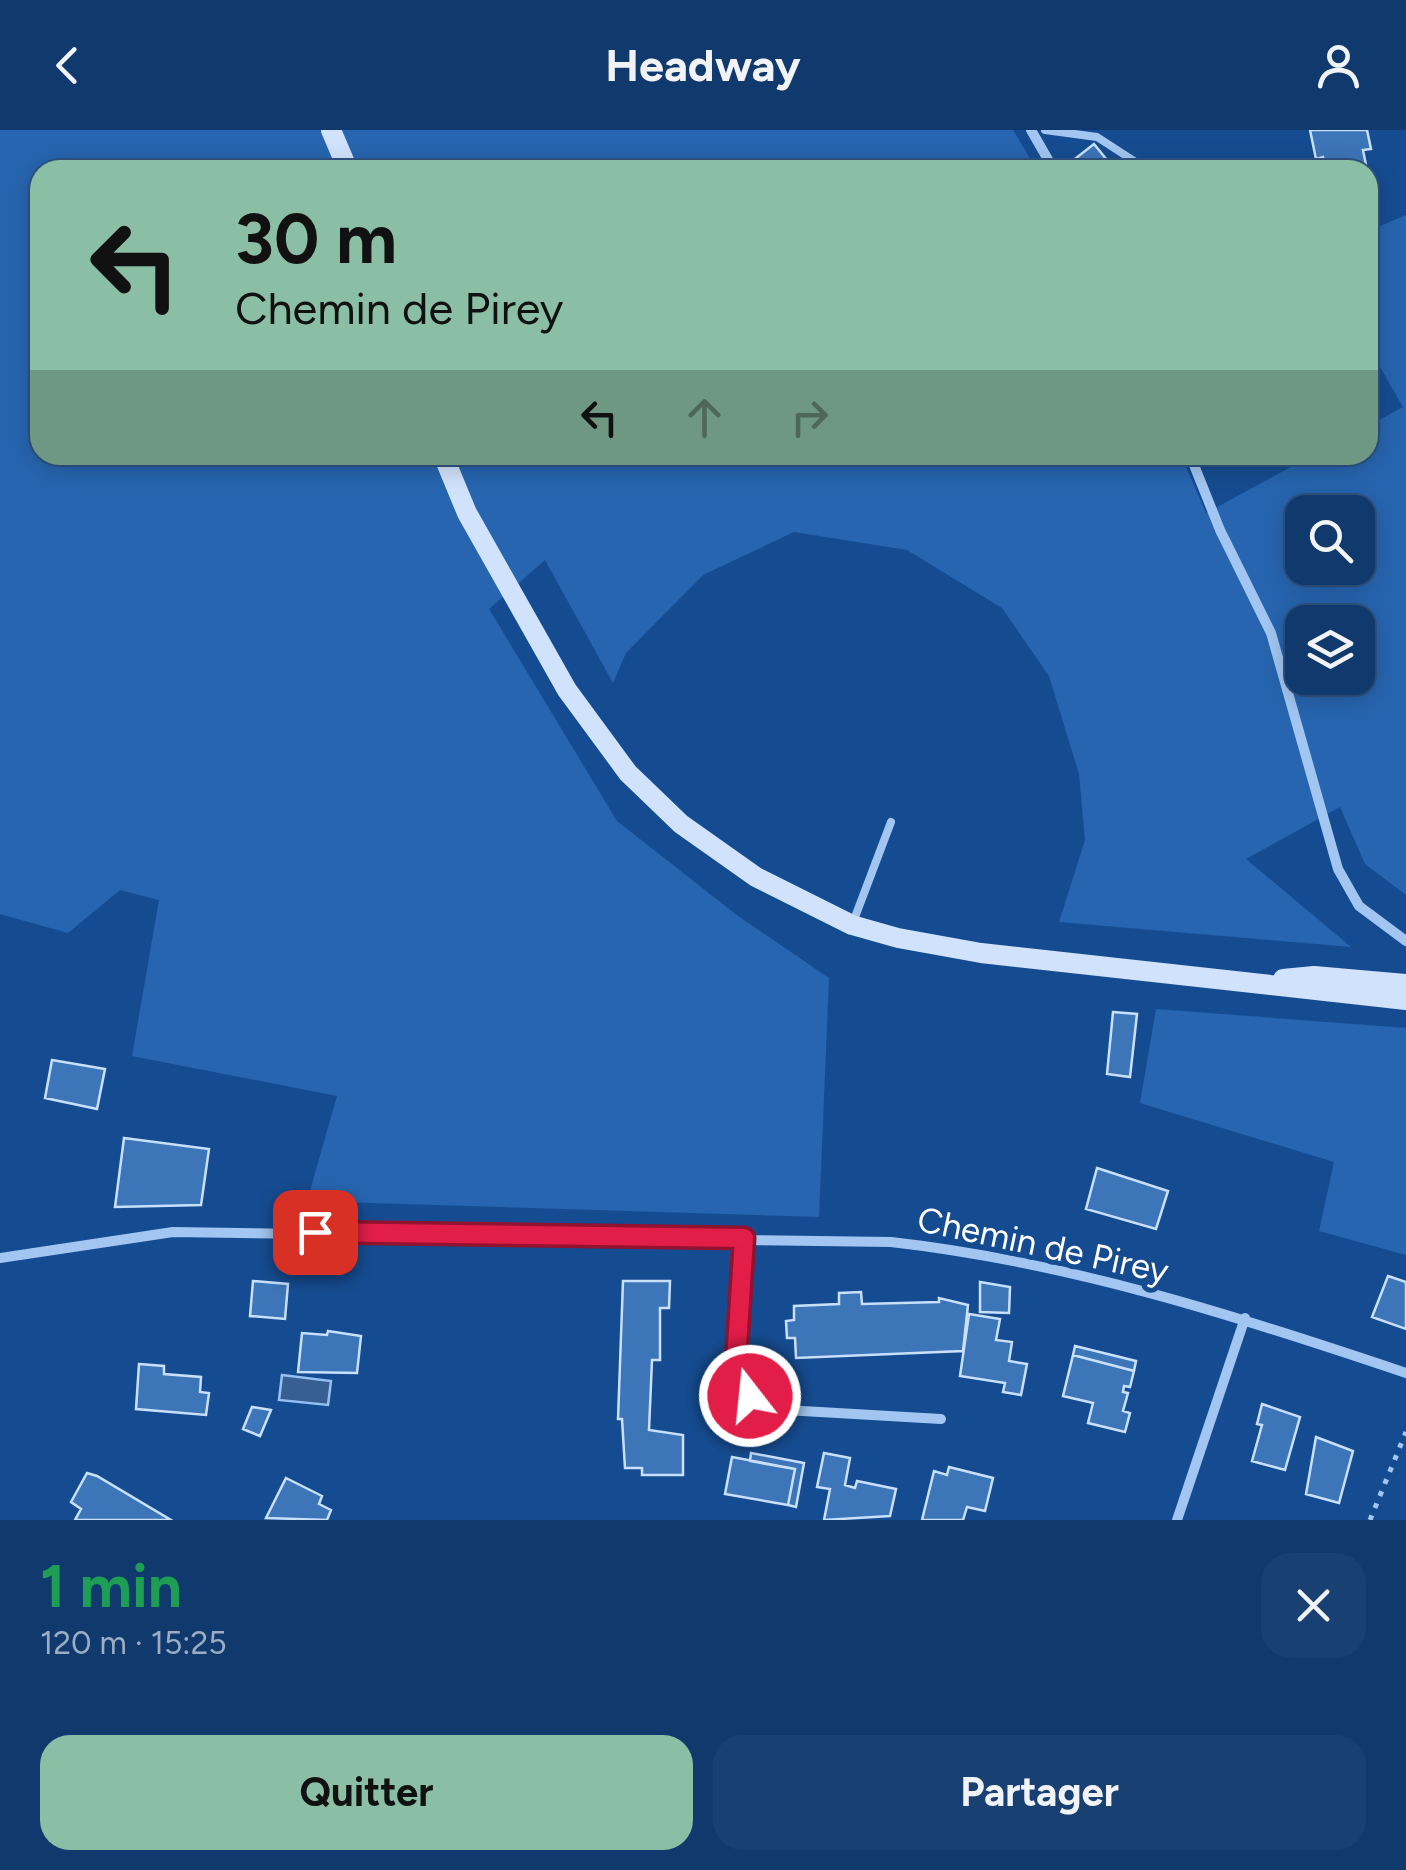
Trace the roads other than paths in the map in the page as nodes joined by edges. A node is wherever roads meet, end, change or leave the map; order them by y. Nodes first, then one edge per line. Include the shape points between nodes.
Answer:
1 (332, 130) edge
2 (1031, 130) edge
3 (1045, 130) edge
4 (344, 160) edge
5 (1048, 160) edge
6 (1133, 160) edge
7 (447, 465) edge
8 (1194, 465) edge
9 (891, 822) dead end
10 (852, 925) junction
11 (1406, 941) edge
12 (1256, 981) junction
13 (1406, 984) edge
14 (1406, 1000) edge
15 (744, 1238) junction
16 (0, 1258) edge
17 (1246, 1318) junction
18 (1406, 1374) edge
19 (941, 1420) dead end
20 (1177, 1520) edge

1 - 4 main road
2 - 5 street
3 - 6 lane via 1098,137
7 - 10 main road via 467,513 567,690 628,773 681,824 756,877
8 - 11 street via 1271,632 1338,869 1359,906
9 - 10 lane
10 - 12 main road via 981,953
12 - 13 main road via 1314,976
12 - 14 main road
15 - 16 street, Chemin de Pirey via 173,1232
15 - 17 street, Chemin de Pirey via 978,1252
15 - 19 street via 736,1362 750,1396 768,1409
17 - 18 street, Chemin de Pirey
17 - 20 street

